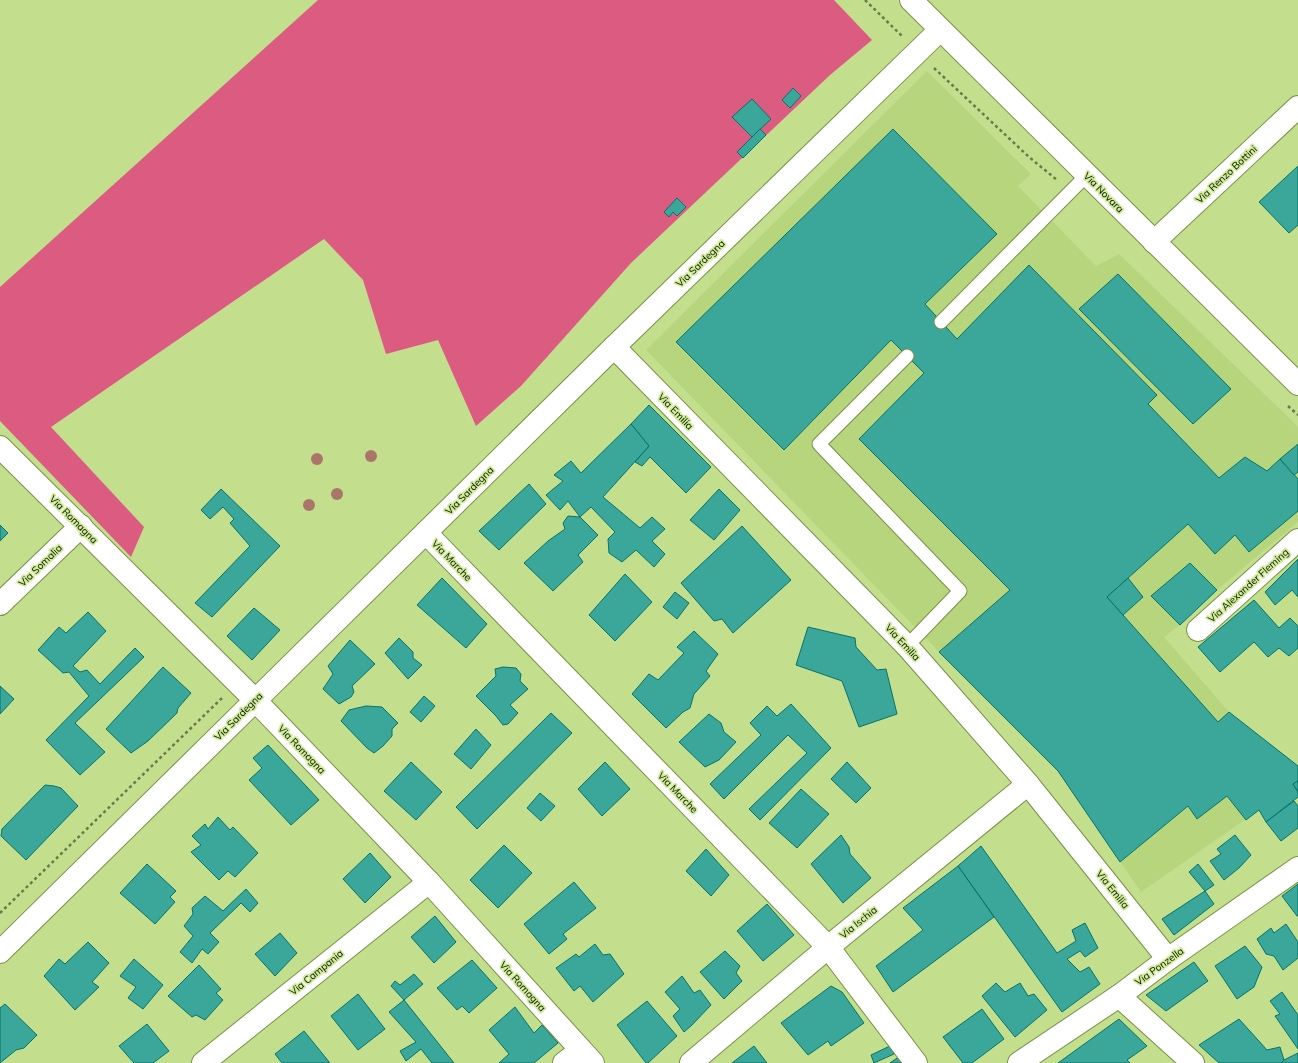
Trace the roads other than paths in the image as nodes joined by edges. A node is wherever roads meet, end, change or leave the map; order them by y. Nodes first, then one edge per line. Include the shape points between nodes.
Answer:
1 (910, 0) edge
2 (940, 30) junction
3 (1298, 107) edge
4 (1087, 175) junction
5 (1154, 242) junction
6 (941, 322) dead end
7 (614, 347) junction
8 (907, 356) dead end
9 (1298, 384) edge
10 (0, 446) edge
11 (81, 526) junction
12 (426, 532) junction
13 (1298, 540) edge
14 (0, 604) edge
15 (1198, 630) dead end
16 (907, 646) junction
17 (254, 699) junction
18 (1028, 784) junction
19 (1298, 868) edge
20 (429, 882) junction
21 (828, 947) junction
22 (0, 952) edge
23 (1168, 960) junction
24 (1119, 996) junction
25 (587, 1056) edge
26 (204, 1063) edge
27 (564, 1063) edge
28 (691, 1063) edge
29 (916, 1063) edge
30 (1019, 1063) edge
31 (1193, 1063) edge

1 - 2 street, Via Novara
2 - 4 street, Via Novara
2 - 7 street, Via Sardegna
3 - 5 street, Via Renzo Bottini
4 - 5 street, Via Novara
4 - 6 lane
5 - 9 street, Via Novara
7 - 12 street, Via Sardegna
7 - 16 street, Via Emilia
8 - 16 lane via 819,444 960,591
10 - 11 street, Via Romagna
11 - 14 street, Via Somalia
11 - 17 street, Via Romagna
12 - 17 street, Via Sardegna
12 - 21 street, Via Marche
13 - 15 street, Via Alexander Fleming
16 - 18 street, Via Emilia
17 - 20 street, Via Romagna
17 - 22 street, Via Sardegna
18 - 21 street, Via Ischia
18 - 23 street, Via Emilia
19 - 23 street, Via Ponzella
20 - 25 street, Via Romagna
20 - 26 street, Via Campania
21 - 28 street, Via Ischia
21 - 29 street, Via Marche
23 - 24 street, Via Ponzella
24 - 30 street, Via Ponzella
24 - 31 street
25 - 27 street

